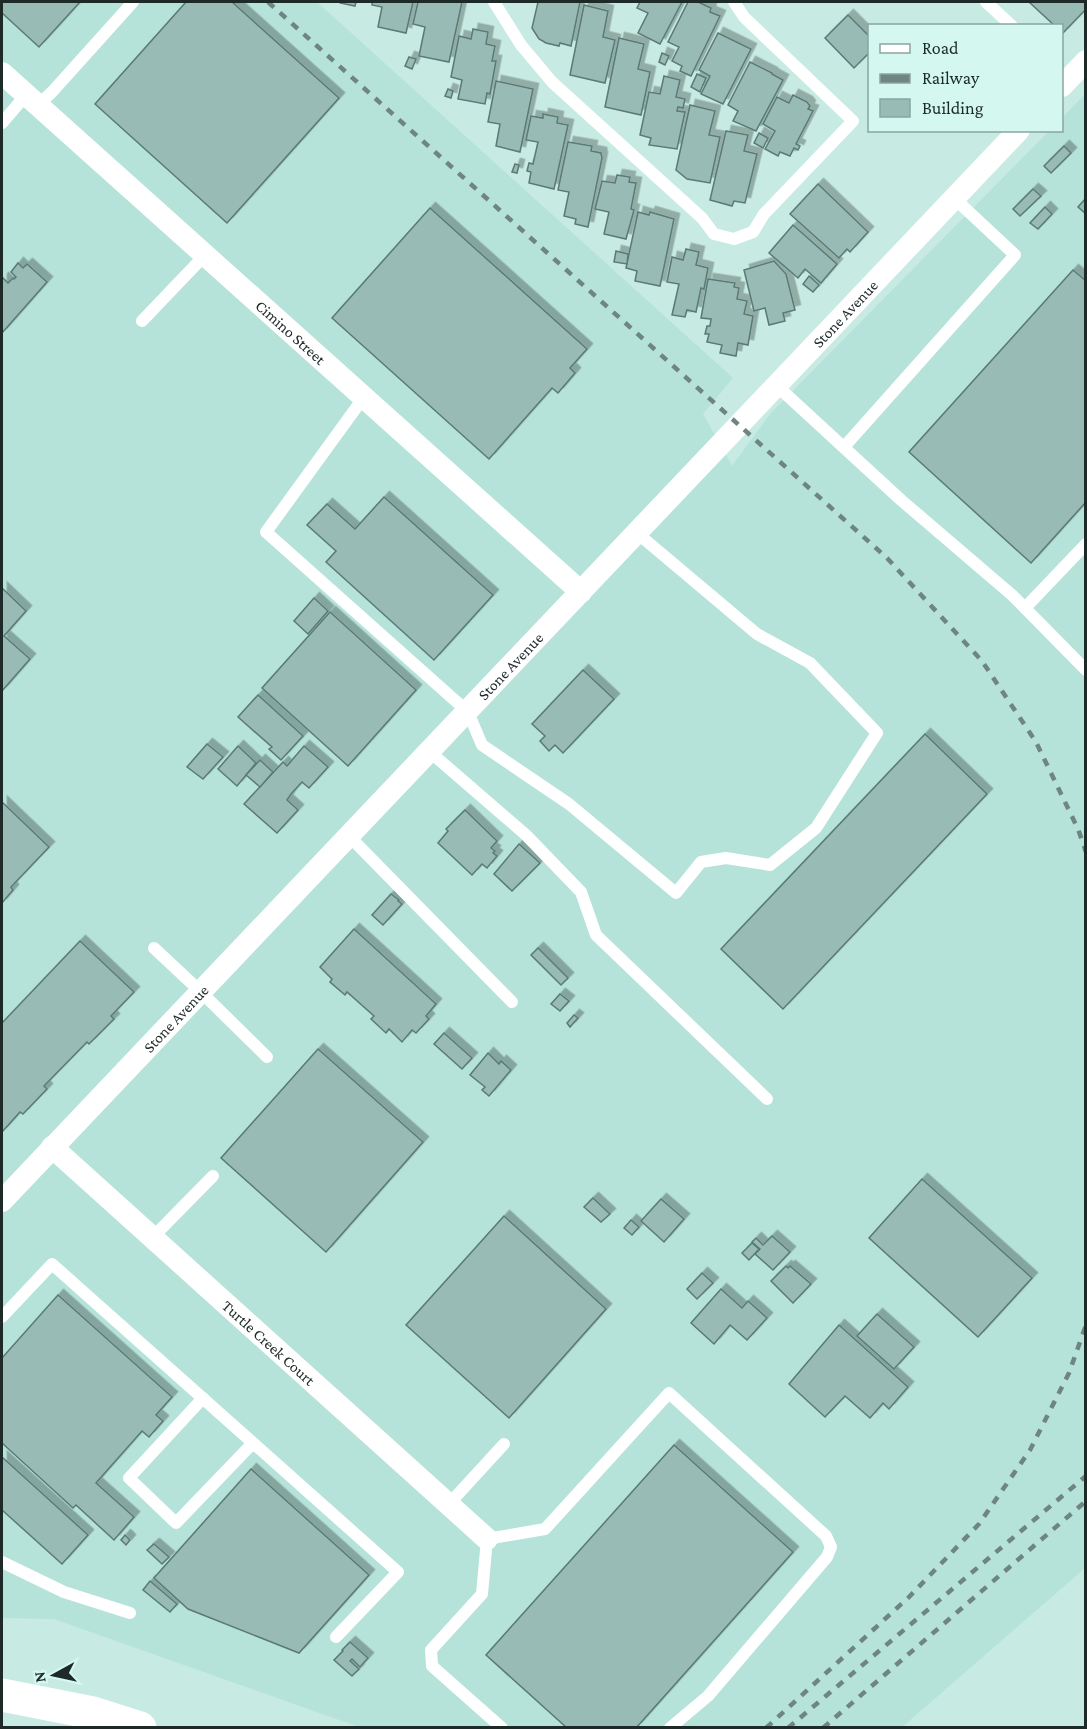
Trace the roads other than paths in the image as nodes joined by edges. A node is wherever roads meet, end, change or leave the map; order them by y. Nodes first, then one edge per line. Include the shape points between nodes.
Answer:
1 (133, 2) edge
2 (494, 2) edge
3 (734, 2) edge
4 (986, 2) edge
5 (1010, 24) edge
6 (1086, 61) edge
7 (2, 74) edge
8 (1063, 82) edge
9 (32, 100) junction
10 (2, 123) edge
11 (1017, 132) edge
12 (954, 198) junction
13 (205, 255) junction
14 (142, 321) dead end
15 (777, 386) junction
16 (364, 397) junction
17 (844, 447) junction
18 (637, 533) junction
19 (1086, 544) edge
20 (582, 592) junction
21 (1025, 608) junction
22 (1086, 670) edge
23 (468, 712) junction
24 (430, 752) junction
25 (349, 836) junction
26 (154, 948) dead end
27 (201, 992) junction
28 (512, 1002) dead end
29 (267, 1057) dead end
30 (767, 1099) dead end
31 (52, 1147) junction
32 (213, 1176) dead end
33 (2, 1201) edge
34 (153, 1237) junction
35 (2, 1317) edge
36 (203, 1398) junction
37 (253, 1443) junction
38 (504, 1444) dead end
39 (449, 1504) junction
40 (487, 1539) junction
41 (2, 1562) edge
42 (130, 1613) dead end
43 (336, 1637) dead end
44 (2, 1695) edge
45 (140, 1728) edge
46 (502, 1728) edge
47 (670, 1728) edge

1 - 9 lane via 52,92
2 - 3 lane via 521,45 552,82 702,218 714,234 734,239 753,232 764,214 853,121 744,17
4 - 5 lane
6 - 8 street
7 - 9 street, Cimino Street
9 - 10 lane
9 - 13 street, Cimino Street
11 - 12 street, Stone Avenue
12 - 15 street, Stone Avenue
12 - 17 lane via 1015,255
13 - 14 lane
13 - 16 street, Cimino Street
15 - 17 lane
15 - 18 street, Stone Avenue
16 - 20 street, Cimino Street
16 - 23 lane via 266,531
17 - 21 lane
18 - 20 street, Stone Avenue
18 - 23 lane via 757,633 810,663 877,734 816,828 770,865 726,858 701,862 676,893 569,804 482,745
19 - 21 lane
20 - 23 street, Stone Avenue
21 - 22 lane
23 - 24 street, Stone Avenue
24 - 25 street, Stone Avenue
24 - 30 lane via 526,835 582,892 596,935
25 - 27 street, Stone Avenue
25 - 28 lane
26 - 27 lane
27 - 29 lane
27 - 31 street, Stone Avenue
31 - 33 street, Stone Avenue
31 - 34 street, Turtle Creek Court
32 - 34 lane
34 - 39 street, Turtle Creek Court
35 - 36 lane via 52,1264
36 - 37 lane
36 - 37 lane via 129,1478 176,1523
37 - 43 lane via 398,1572
38 - 39 lane
39 - 40 street, Turtle Creek Court
40 - 46 lane via 482,1594 431,1650 432,1666
40 - 47 lane via 545,1529 669,1394 826,1536 831,1547 827,1557 708,1696
41 - 42 lane via 64,1592
44 - 45 main road via 93,1713

